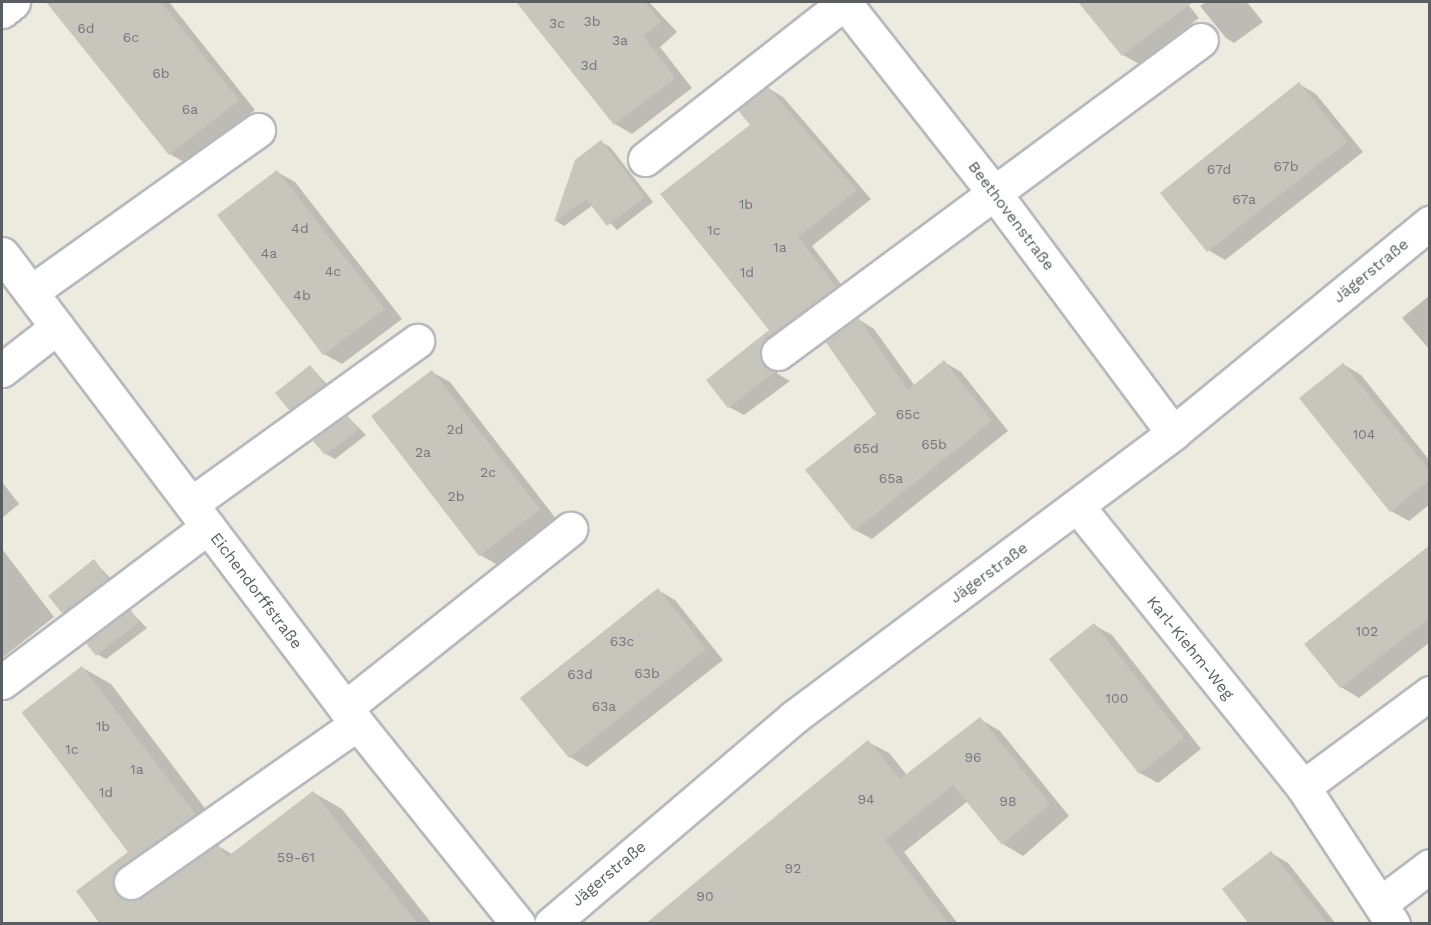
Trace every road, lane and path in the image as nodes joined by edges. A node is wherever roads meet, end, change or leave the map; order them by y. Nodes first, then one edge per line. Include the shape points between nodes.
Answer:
1 (13, 2) edge
2 (844, 2) edge
3 (2, 11) edge
4 (1201, 40) dead end
5 (258, 130) dead end
6 (645, 159) dead end
7 (995, 194) junction
8 (1430, 223) edge
9 (2, 254) edge
10 (31, 292) junction
11 (57, 327) junction
12 (417, 342) dead end
13 (778, 353) dead end
14 (2, 370) edge
15 (1173, 433) junction
16 (1078, 507) junction
17 (199, 516) junction
18 (570, 529) dead end
19 (2, 682) edge
20 (1430, 693) edge
21 (351, 716) junction
22 (1303, 787) junction
23 (1430, 866) edge
24 (131, 882) dead end
25 (1387, 914) edge
26 (518, 924) edge
27 (551, 924) edge

1 - 3 street
2 - 6 street
2 - 7 street, Beethovenstraße
4 - 7 street
5 - 10 street
7 - 13 street
7 - 15 street, Beethovenstraße
8 - 15 street, Jägerstraße
9 - 10 street, Eichendorffstraße
10 - 11 street, Eichendorffstraße
11 - 14 street
11 - 17 street, Eichendorffstraße
12 - 17 street
15 - 16 street, Jägerstraße
16 - 22 street, Karl-Kiehm-Weg
16 - 27 street, Jägerstraße via 794,717
17 - 19 street
17 - 21 street, Eichendorffstraße
18 - 21 street
20 - 22 street
21 - 24 street
21 - 26 street, Eichendorffstraße
22 - 25 street, Karl-Kiehm-Weg
23 - 25 street, Karl-Kiehm-Weg

